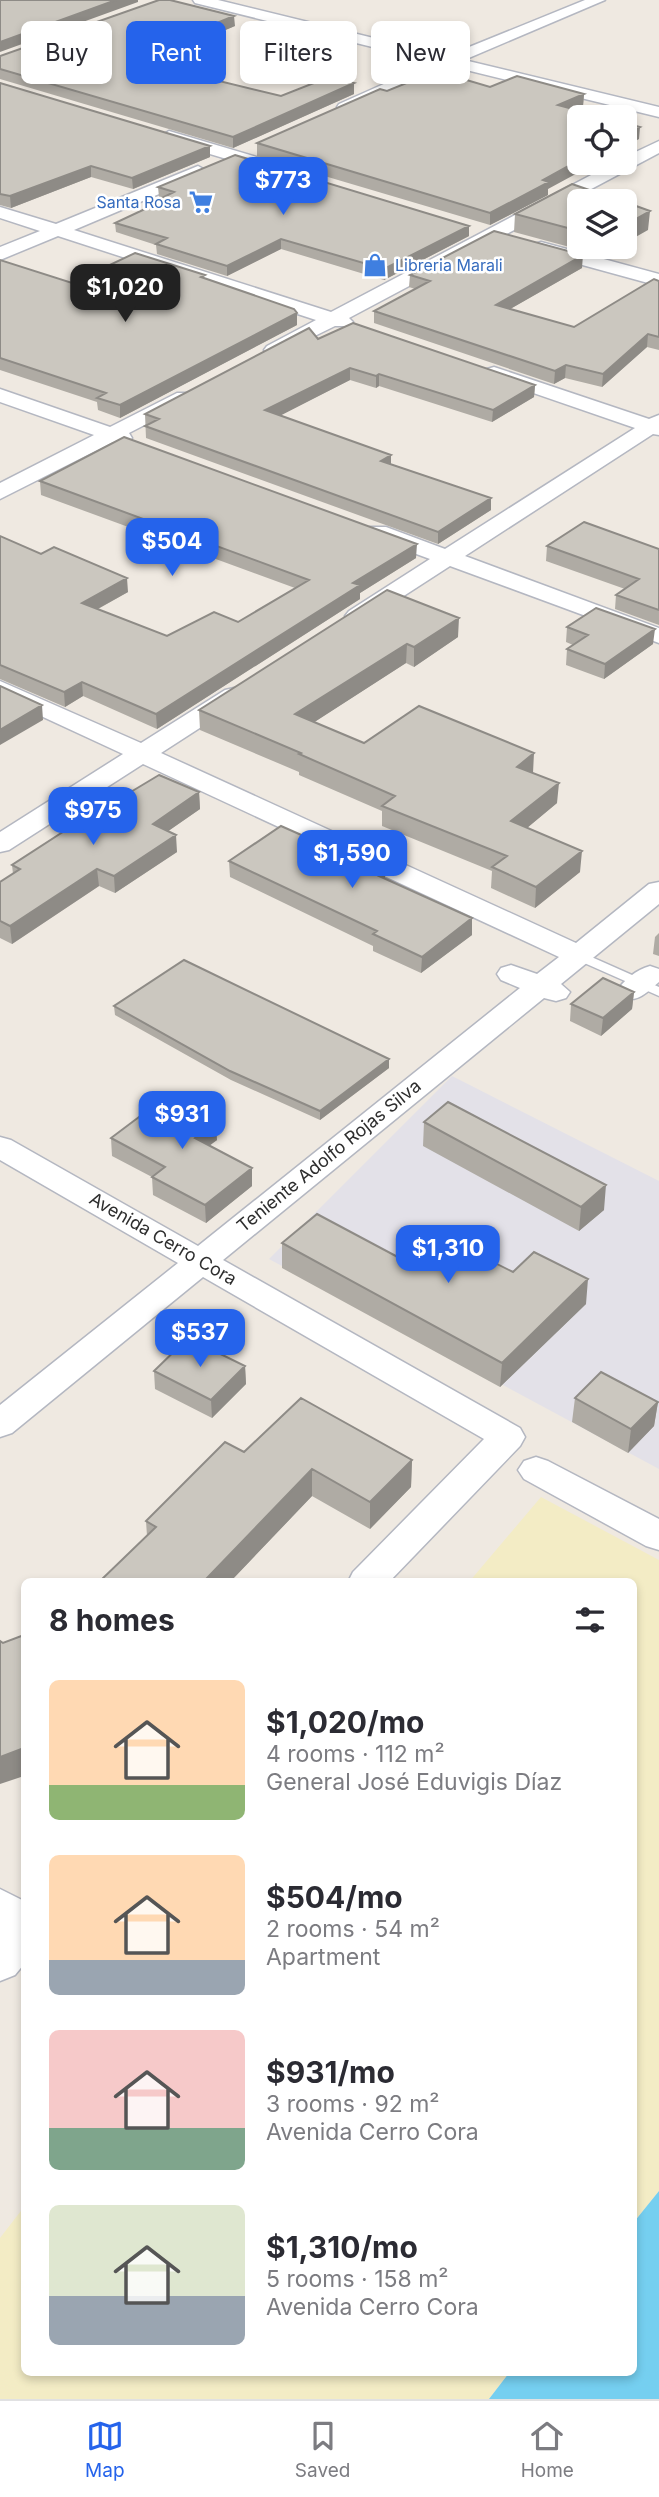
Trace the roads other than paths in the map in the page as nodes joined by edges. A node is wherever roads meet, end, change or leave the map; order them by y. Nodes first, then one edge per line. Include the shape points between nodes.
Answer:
1 (200, 0) edge
2 (598, 0) edge
3 (371, 42) edge
4 (470, 51) joint
5 (470, 66) edge
6 (396, 84) edge
7 (659, 96) edge
8 (335, 111) edge
9 (659, 111) edge
10 (157, 132) edge
11 (260, 145) edge
12 (659, 146) edge
13 (235, 156) junction
14 (286, 171) edge
15 (0, 212) edge
16 (466, 226) edge
17 (56, 230) junction
18 (491, 234) junction
19 (0, 254) edge
20 (659, 280) edge
21 (333, 319) junction
22 (360, 328) edge
23 (260, 358) edge
24 (479, 368) edge
25 (198, 390) edge
26 (0, 395) edge
27 (656, 425) edge
28 (112, 435) junction
29 (138, 444) edge
30 (0, 492) edge
31 (357, 524) edge
32 (447, 557) junction
33 (342, 625) edge
34 (659, 636) edge
35 (248, 686) edge
36 (0, 688) edge
37 (143, 754) junction
38 (0, 844) edge
39 (659, 890) edge
40 (578, 955) junction
41 (511, 974) dead end
42 (645, 986) edge
43 (552, 990) junction
44 (0, 1147) edge
45 (201, 1261) junction
46 (0, 1423) edge
47 (536, 1470) dead end
48 (659, 1536) edge
49 (370, 1578) edge
50 (0, 1907) edge
51 (21, 1922) edge
52 (21, 1938) edge
53 (0, 1962) edge

1 - 3 street
2 - 4 street
4 - 7 street
5 - 9 street
6 - 8 street
10 - 13 street
11 - 13 street
12 - 18 street
13 - 14 street
13 - 17 street
15 - 17 street
16 - 18 street
17 - 19 street
17 - 21 street
18 - 20 street
18 - 21 street
21 - 22 street
21 - 23 street
24 - 27 street
25 - 28 street
26 - 28 street
27 - 32 street
28 - 29 street
28 - 30 street
31 - 32 street
32 - 33 street
32 - 34 street
35 - 37 street
36 - 37 street
37 - 38 street
37 - 40 street
39 - 40 street, Teniente Adolfo Rojas Silva
40 - 42 lane
40 - 43 street, Teniente Adolfo Rojas Silva
41 - 43 street
43 - 45 street, Teniente Adolfo Rojas Silva
44 - 45 street, Avenida Cerro Cora
45 - 46 street, Teniente Adolfo Rojas Silva
45 - 49 street, Avenida Cerro Cora via 508,1437
47 - 48 street
50 - 51 street
52 - 53 street

